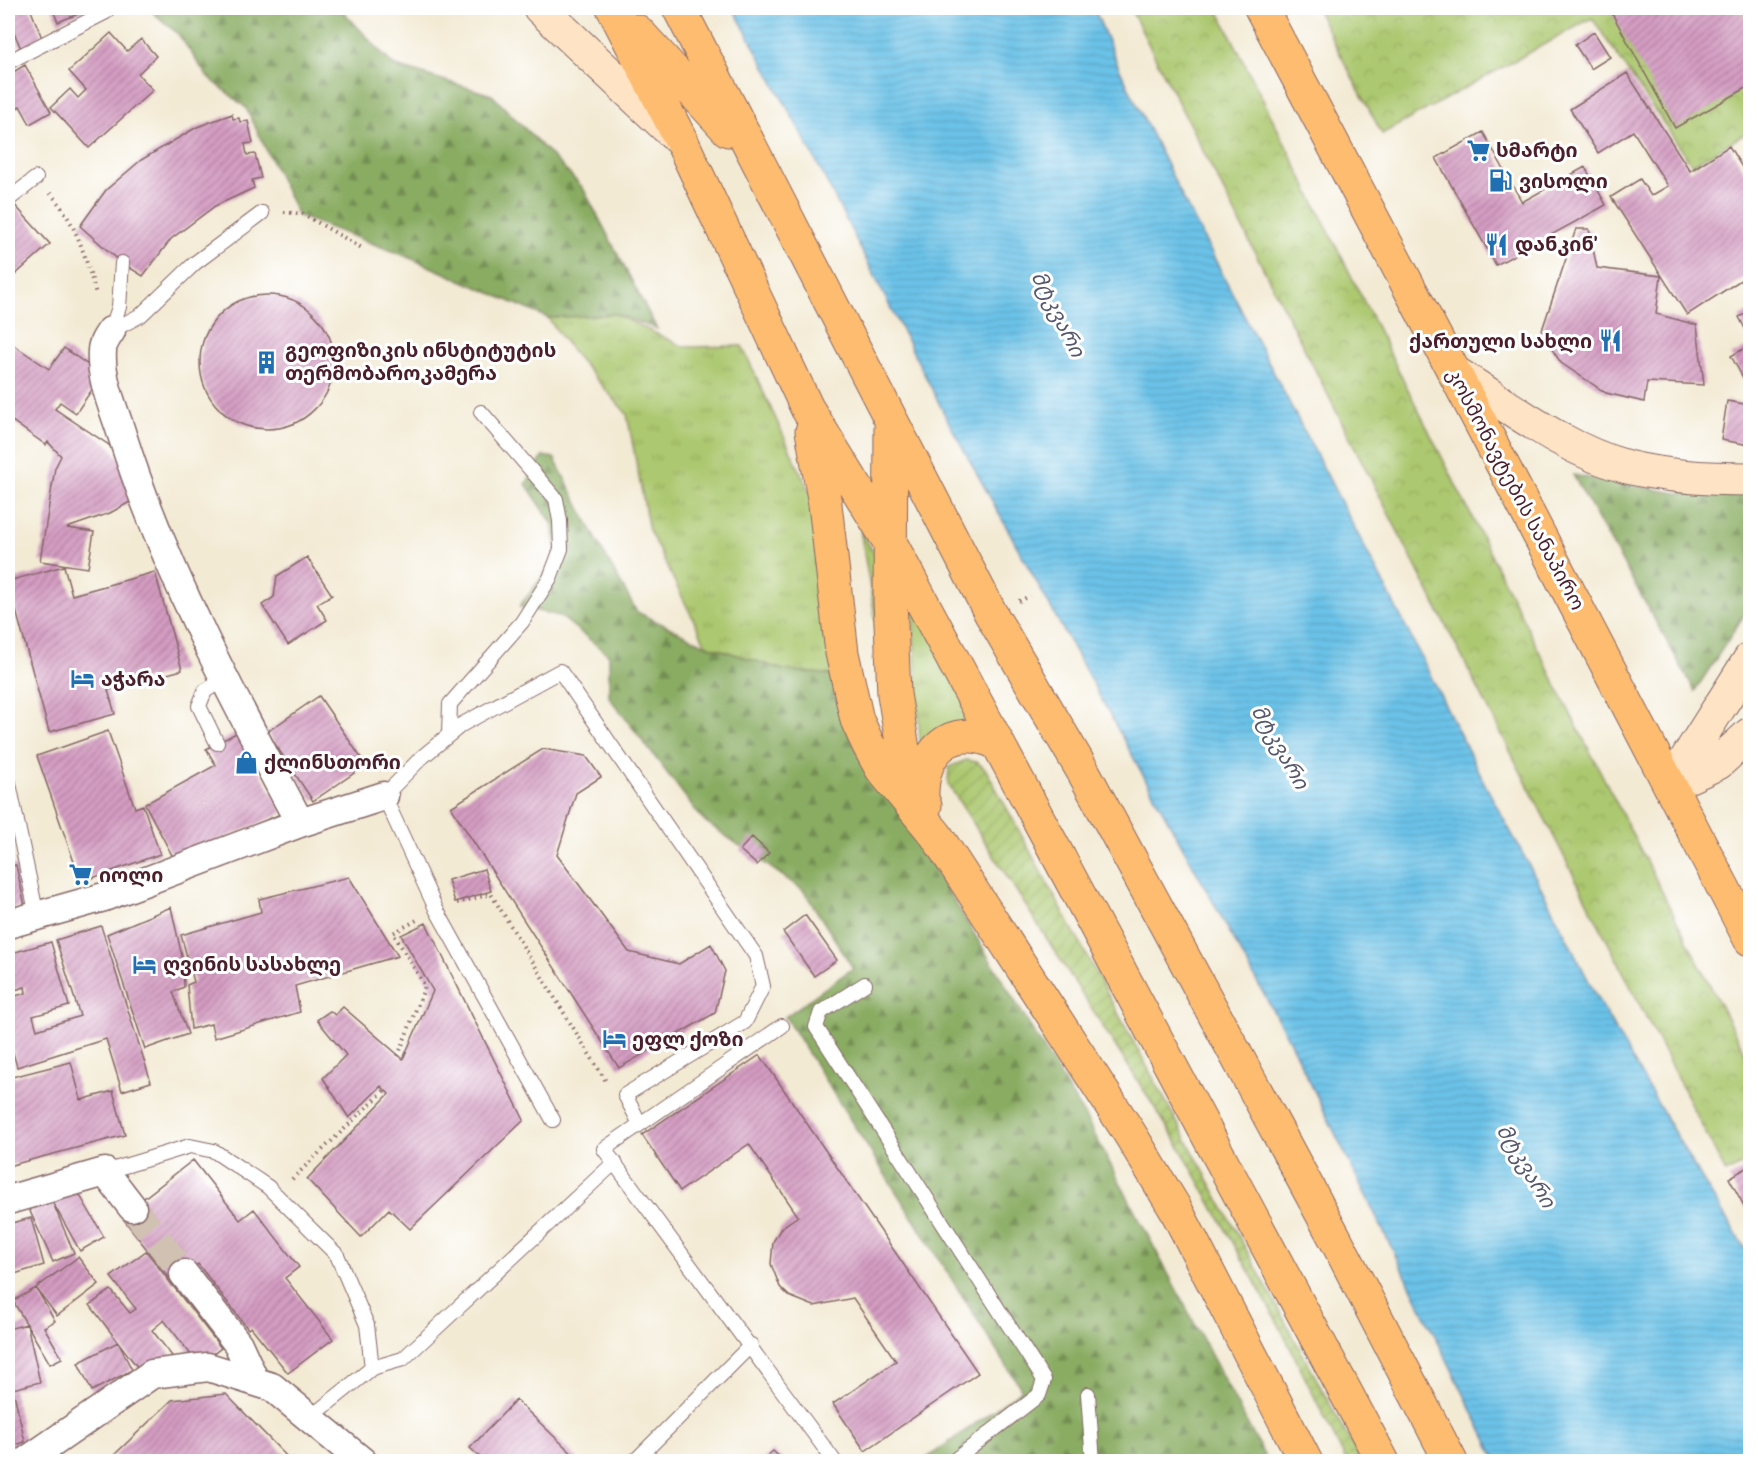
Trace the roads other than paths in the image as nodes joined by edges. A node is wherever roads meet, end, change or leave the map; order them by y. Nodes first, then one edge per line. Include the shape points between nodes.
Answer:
1 (540, 8) edge
2 (614, 8) edge
3 (679, 8) edge
4 (1261, 8) edge
5 (105, 12) dead end
6 (8, 62) edge
7 (681, 140) junction
8 (754, 157) junction
9 (36, 178) road end
10 (8, 200) edge
11 (262, 213) road end
12 (123, 263) dead end
13 (111, 331) junction
14 (1455, 372) junction
15 (807, 408) junction
16 (481, 412) dead end
17 (891, 424) junction
18 (1750, 479) edge
19 (891, 544) junction
20 (1750, 659) edge
21 (223, 680) junction
22 (1726, 696) junction
23 (1750, 724) edge
24 (449, 734) junction
25 (1750, 734) edge
26 (217, 743) dead end
27 (997, 743) junction
28 (8, 779) edge
29 (1670, 785) junction
30 (384, 796) junction
31 (922, 800) junction
32 (300, 823) junction
33 (936, 835) junction
34 (37, 916) junction
35 (8, 924) edge
36 (1750, 939) edge
37 (865, 984) dead end
38 (782, 1026) dead end
39 (553, 1120) dead end
40 (640, 1124) junction
41 (615, 1162) junction
42 (105, 1172) junction
43 (8, 1200) edge
44 (132, 1207) tunnel mouth
45 (184, 1274) tunnel mouth
46 (751, 1346) junction
47 (372, 1368) junction
48 (255, 1381) junction
49 (1088, 1394) dead end
50 (311, 1417) junction
51 (26, 1461) edge
52 (363, 1461) edge
53 (634, 1461) edge
54 (835, 1461) edge
55 (952, 1461) edge
56 (1093, 1461) edge
57 (1306, 1461) edge
58 (1383, 1461) edge
59 (1451, 1461) edge

1 - 7 main road
2 - 7 main road
2 - 8 main road
3 - 8 main road
4 - 14 main road, კოსმონავტების სანაპირო
5 - 6 lane
7 - 15 main road
8 - 17 main road
9 - 10 lane
11 - 13 lane via 195,263 141,315
12 - 13 lane via 119,307
13 - 21 street via 102,348 108,393 168,556
14 - 18 main road via 1574,446 1626,467 1694,478
14 - 29 main road, კოსმონავტების სანაპირო
15 - 19 main road
15 - 33 main road via 825,504 842,653 856,720 881,768
16 - 24 lane via 556,499 561,549 550,578 522,622 450,704
17 - 19 main road
17 - 59 main road via 1006,641 1084,773
19 - 27 main road
19 - 31 main road via 896,712 904,755
20 - 22 main road
21 - 26 lane via 205,691 199,706
21 - 32 street
22 - 23 main road via 1730,713 1738,722
22 - 29 main road
24 - 30 lane
24 - 40 lane via 560,670 756,956 764,986 744,1022 625,1095
25 - 29 main road via 1718,763
27 - 31 main road via 976,735 941,745 925,768
27 - 58 main road
28 - 34 lane
29 - 36 main road, კოსმონავტების სანაპირო
30 - 32 street
30 - 39 lane via 436,909
31 - 33 main road
32 - 34 street via 104,897
33 - 57 main road via 1170,1200
34 - 35 street
37 - 55 lane via 821,1012 816,1027 1044,1380 1039,1395
38 - 40 lane
40 - 41 lane via 604,1149
41 - 46 lane
41 - 47 lane via 403,1359
42 - 43 street
42 - 44 street
42 - 47 lane via 190,1146 214,1151 276,1194 338,1256 367,1325
45 - 48 street via 238,1344
46 - 53 lane
46 - 54 lane
47 - 50 lane
48 - 50 street via 272,1387
48 - 51 street via 208,1366 152,1374
49 - 56 lane
50 - 52 street

